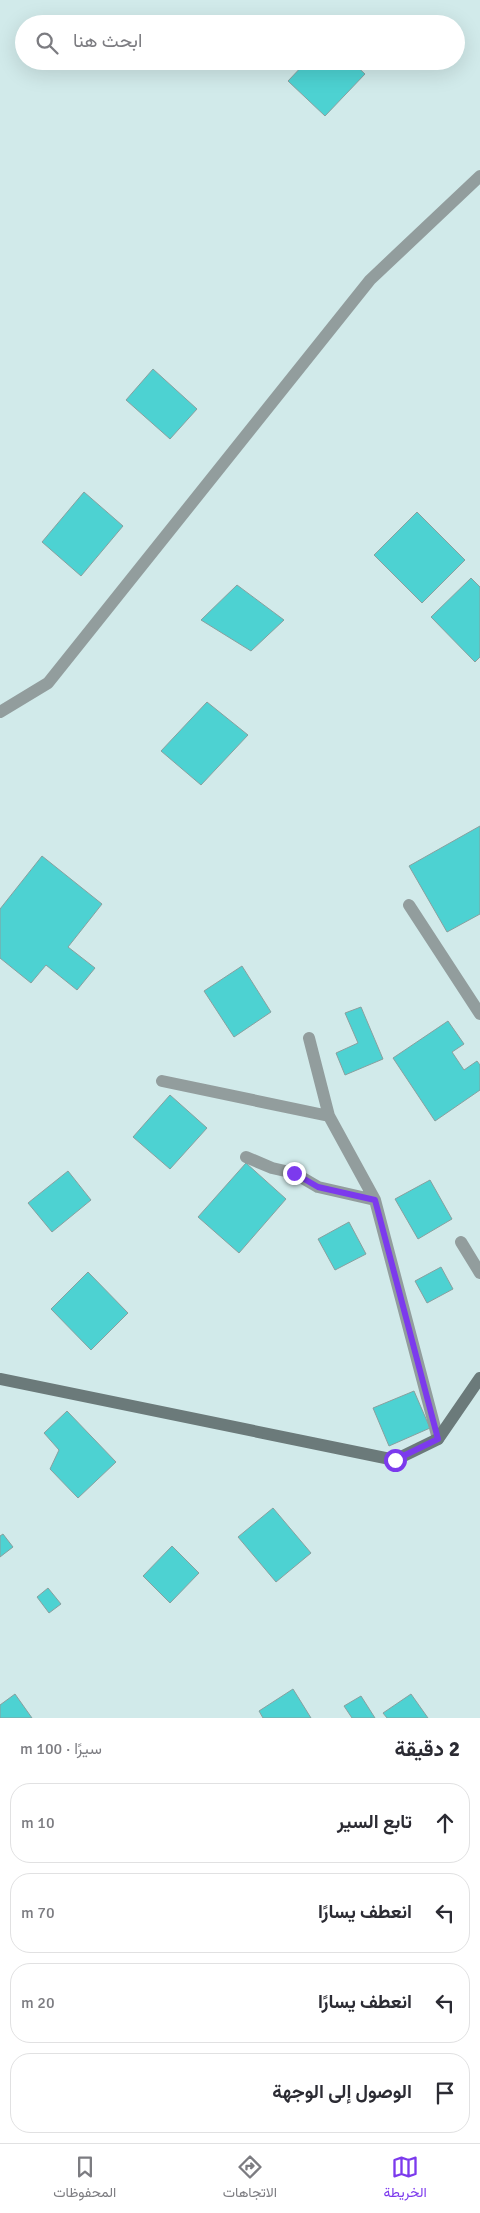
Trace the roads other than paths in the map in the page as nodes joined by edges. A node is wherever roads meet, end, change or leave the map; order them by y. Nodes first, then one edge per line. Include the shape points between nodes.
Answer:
1 (480, 176) edge
2 (0, 712) edge
3 (410, 905) dead end
4 (480, 1014) edge
5 (309, 1038) dead end
6 (162, 1081) dead end
7 (329, 1116) junction
8 (246, 1158) dead end
9 (375, 1200) junction
10 (460, 1242) dead end
11 (480, 1274) edge
12 (480, 1378) edge
13 (0, 1379) edge
14 (438, 1439) junction

1 - 2 street via 370,280 48,682
3 - 4 street
5 - 7 street
6 - 7 street
7 - 9 street
8 - 9 street via 294,1173 318,1187
9 - 14 street
10 - 11 street
12 - 14 street
13 - 14 street via 395,1460

